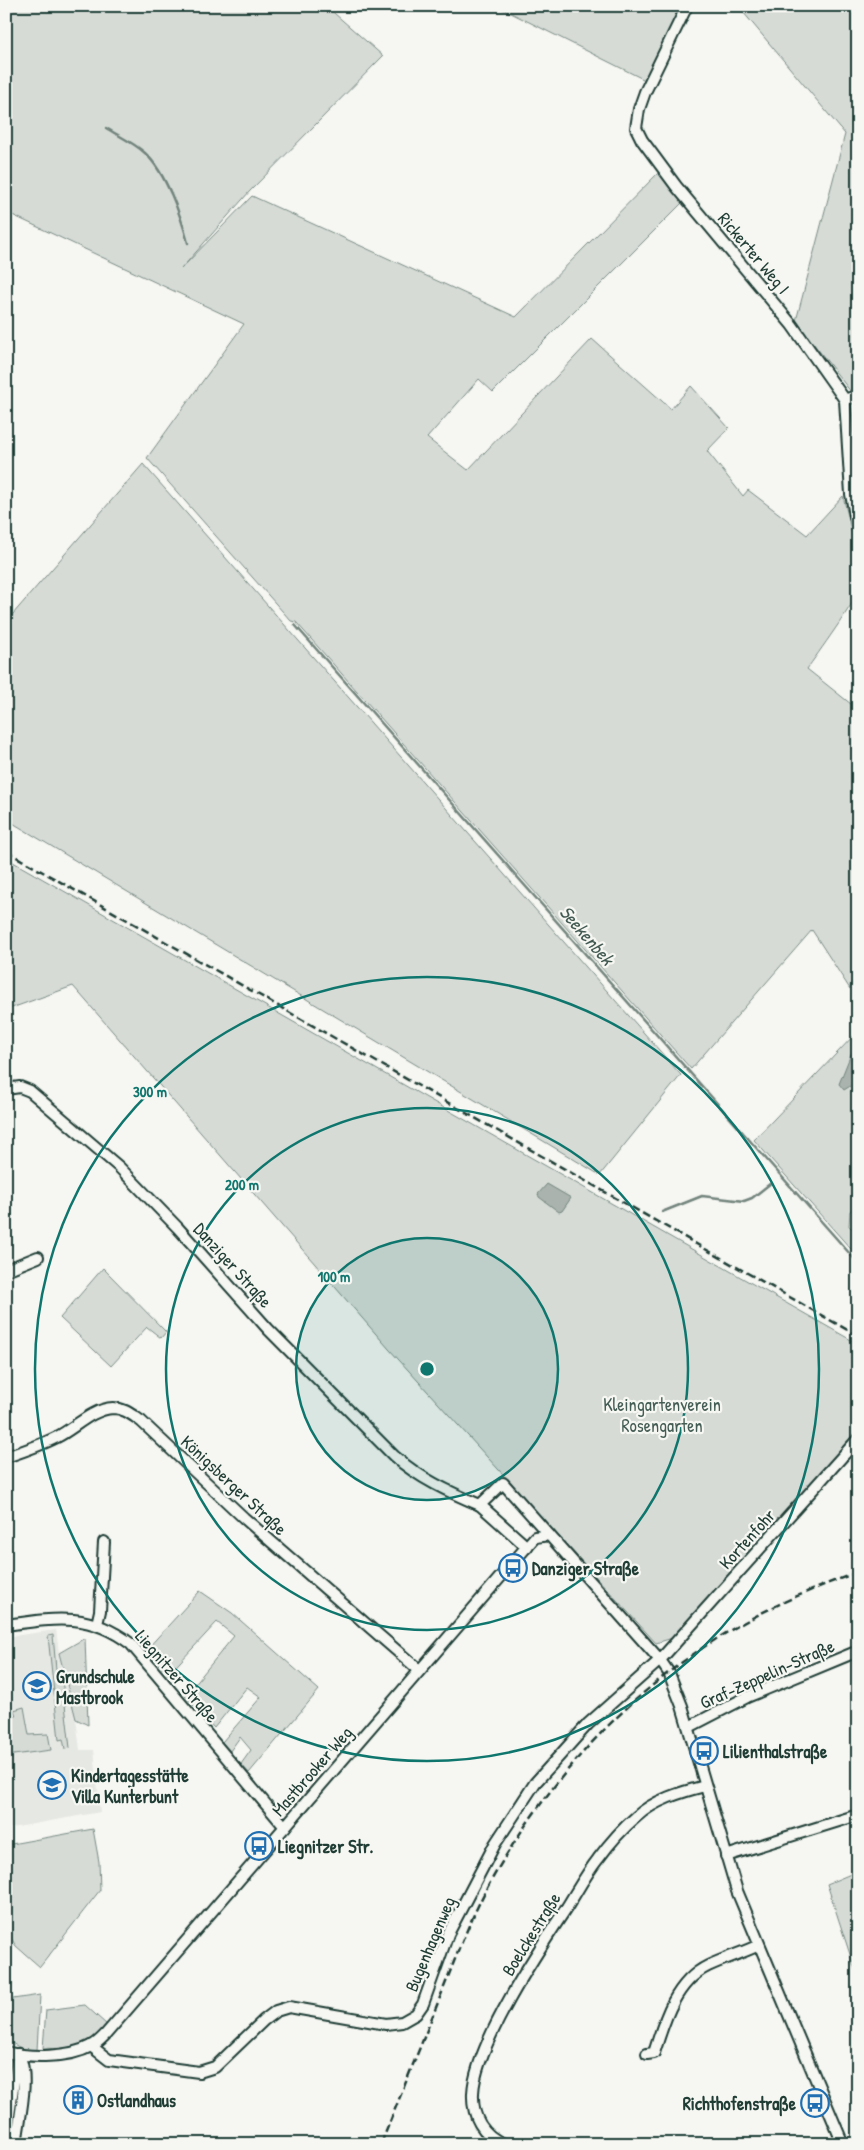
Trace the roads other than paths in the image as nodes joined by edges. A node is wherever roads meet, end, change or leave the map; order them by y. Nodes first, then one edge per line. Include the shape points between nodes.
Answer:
1 (687, 6) edge
2 (858, 395) edge
3 (845, 400) junction
4 (858, 532) edge
5 (6, 1088) edge
6 (38, 1258) dead end
7 (6, 1270) edge
8 (858, 1439) edge
9 (6, 1457) edge
10 (480, 1505) junction
11 (549, 1535) junction
12 (104, 1542) dead end
13 (527, 1547) junction
14 (97, 1624) junction
15 (6, 1625) edge
16 (858, 1651) edge
17 (660, 1660) junction
18 (419, 1670) junction
19 (689, 1727) junction
20 (705, 1786) junction
21 (858, 1815) edge
22 (285, 1827) junction
23 (726, 1856) junction
24 (759, 1945) junction
25 (91, 2046) junction
26 (6, 2052) edge
27 (18, 2054) junction
28 (647, 2054) dead end
29 (6, 2135) edge
30 (14, 2144) edge
31 (504, 2144) edge
32 (844, 2144) edge

1 - 3 street, Rickerter Weg I via 644,92 636,128 676,186 792,325
2 - 3 street
3 - 4 street via 851,494
5 - 10 street, Danziger Straße via 30,1091 119,1167 274,1336 394,1456 449,1492
6 - 7 street
8 - 17 street, Kortenfohr
9 - 18 street, Königsberger Straße via 59,1436 93,1414 112,1408 125,1410
10 - 11 street via 503,1483
10 - 13 street, Danziger Straße
11 - 13 street, Mastbrooker Weg via 535,1537
11 - 17 street
12 - 14 street
13 - 18 street, Mastbrooker Weg
14 - 15 street, Liegnitzer Straße via 64,1619
14 - 22 street, Liegnitzer Straße via 131,1644
16 - 19 street, Graf-Zeppelin-Straße via 747,1697
17 - 19 street via 675,1686
17 - 25 street, Bugenhagenweg via 588,1724 535,1783 495,1844 448,1934 423,2004 416,2014 402,2022 386,2024 289,2007 264,2020 215,2067 200,2072 109,2060
18 - 22 street, Mastbrooker Weg
19 - 20 street
20 - 23 street
20 - 31 street, Boelckestraße via 661,1801 637,1815 620,1833 598,1859 509,2002 484,2053 473,2092 476,2116 483,2130
21 - 23 street
22 - 25 street, Mastbrooker Weg via 118,2021
23 - 24 street
24 - 28 street via 707,1967 689,1980 671,2007 654,2053
24 - 32 street
25 - 27 street via 38,2057
26 - 27 street
27 - 29 street
27 - 30 street via 24,2063 24,2078

